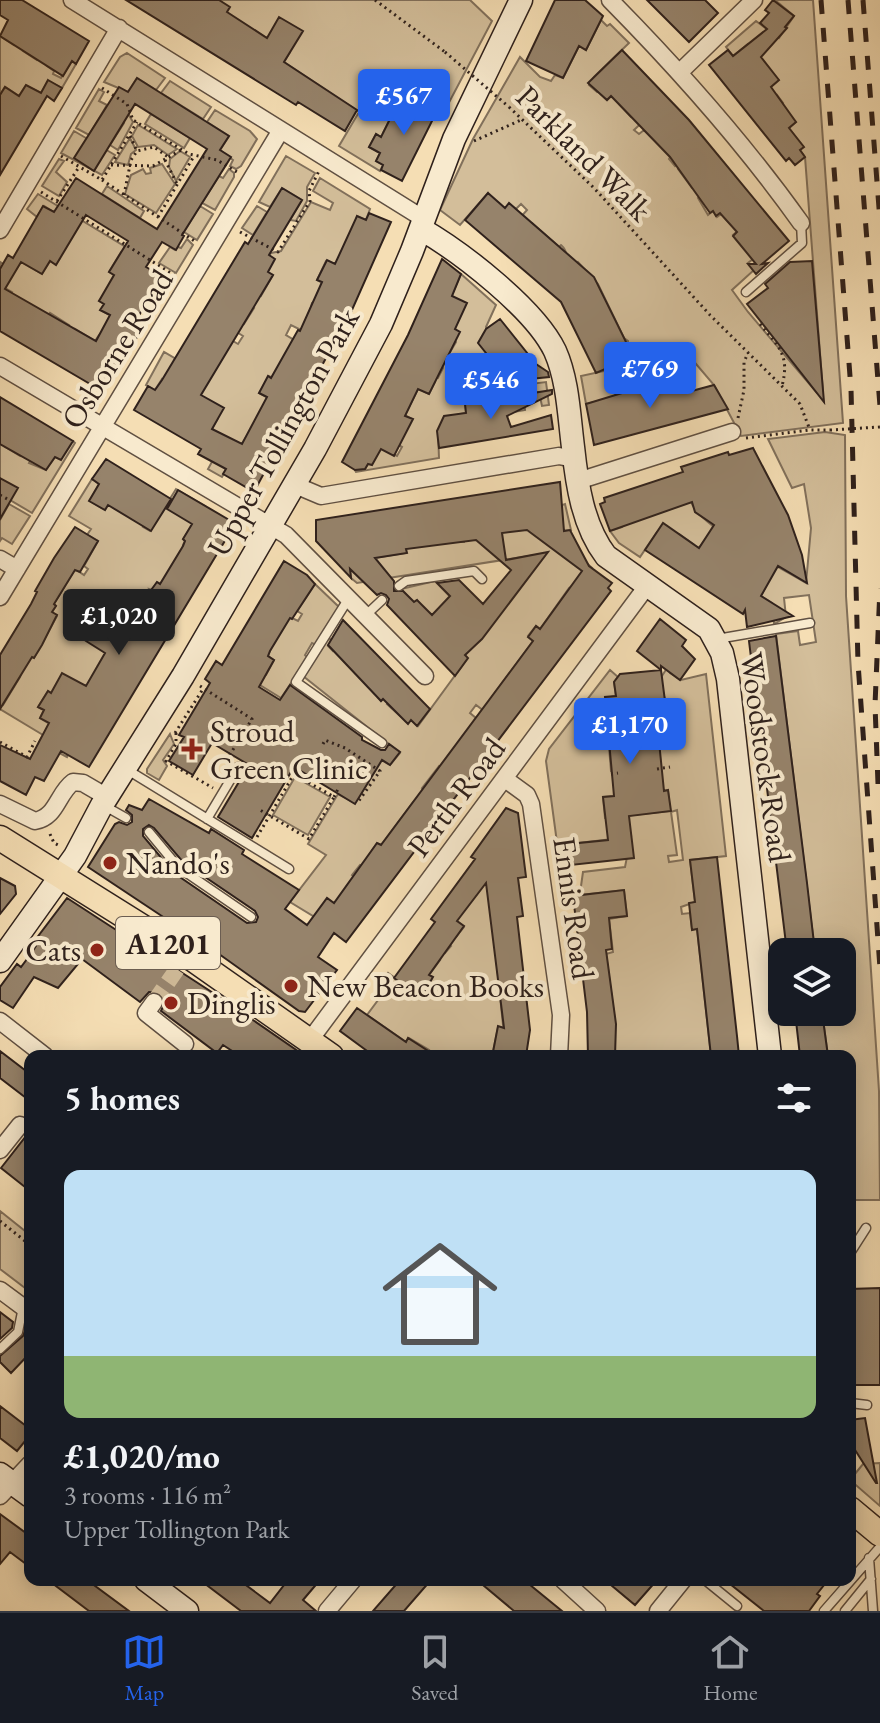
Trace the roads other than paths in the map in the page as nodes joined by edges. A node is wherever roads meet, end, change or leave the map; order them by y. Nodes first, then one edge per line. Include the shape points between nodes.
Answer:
1 (72, 0) edge
2 (521, 0) edge
3 (610, 0) edge
4 (754, 0) edge
5 (119, 28) junction
6 (680, 72) junction
7 (281, 130) junction
8 (801, 223) joint
9 (422, 224) junction
10 (0, 230) edge
11 (746, 292) dead end
12 (0, 366) edge
13 (102, 426) junction
14 (735, 427) road end
15 (576, 470) junction
16 (295, 485) junction
17 (270, 526) junction
18 (0, 559) edge
19 (17, 569) junction
20 (482, 579) dead end
21 (399, 586) dead end
22 (647, 586) junction
23 (0, 597) edge
24 (350, 598) junction
25 (382, 600) dead end
26 (366, 615) junction
27 (810, 623) dead end
28 (717, 639) junction
29 (425, 676) dead end
30 (382, 743) dead end
31 (238, 767) road end
32 (125, 768) junction
33 (505, 779) junction
34 (104, 801) junction
35 (0, 804) edge
36 (126, 818) dead end
37 (207, 819) junction
38 (149, 832) dead end
39 (0, 838) edge
40 (289, 869) dead end
41 (61, 875) junction
42 (251, 917) dead end
43 (1, 958) edge
44 (154, 1002) dead end
45 (0, 1021) edge
46 (310, 1040) junction
47 (185, 1044) dead end
48 (37, 1050) edge
49 (323, 1050) edge
50 (559, 1050) edge
51 (769, 1050) edge
52 (20, 1125) dead end
53 (0, 1150) edge
54 (866, 1228) dead end
55 (856, 1244) edge
56 (0, 1290) edge
57 (23, 1307) joint
58 (0, 1349) edge
59 (856, 1404) edge
60 (867, 1405) dead end
61 (24, 1471) edge
62 (11, 1487) edge
63 (856, 1514) edge
64 (880, 1534) edge
65 (880, 1547) edge
66 (869, 1558) junction
67 (856, 1573) edge
68 (871, 1579) junction
69 (154, 1586) edge
70 (348, 1586) edge
71 (567, 1586) edge
72 (678, 1586) edge
73 (712, 1586) edge
74 (845, 1586) edge
75 (737, 1606) dead end
76 (873, 1606) edge
77 (187, 1611) edge
78 (327, 1611) edge
79 (597, 1611) edge
80 (658, 1611) edge
81 (824, 1611) edge
82 (845, 1611) edge
83 (865, 1611) edge

1 - 5 street
2 - 9 main road, Upper Tollington Park via 466,111
3 - 6 street
4 - 6 street
5 - 7 street
5 - 10 street
6 - 8 street
7 - 9 street
7 - 13 street, Osborne Road
8 - 11 lane via 802,243
9 - 15 main road, Woodstock Road via 539,326 560,366
9 - 16 main road, Upper Tollington Park via 381,324
12 - 13 street
13 - 17 street
13 - 19 street, Osborne Road
14 - 15 street
15 - 16 street via 559,456 321,496
15 - 22 main road, Woodstock Road via 595,542
16 - 17 main road, Upper Tollington Park
17 - 24 street via 286,535
17 - 32 main road, Upper Tollington Park
18 - 19 street
19 - 23 street, Osborne Road
20 - 21 lane via 474,571
22 - 28 main road, Woodstock Road
22 - 33 street, Perth Road
24 - 26 street
24 - 30 lane via 296,682
25 - 26 lane
26 - 29 street
27 - 28 lane
28 - 51 main road, Woodstock Road via 728,679
31 - 37 lane
32 - 34 main road, Upper Tollington Park
32 - 37 lane
33 - 46 street, Perth Road
33 - 50 street, Ennis Road via 531,804 561,1015
34 - 35 street via 83,783 73,782 51,815 35,821
34 - 36 lane
34 - 41 main road, Upper Tollington Park
37 - 40 lane
38 - 42 lane via 178,867
39 - 41 main road, A1201
41 - 43 main road, Upper Tollington Park
41 - 46 main road, A1201
44 - 47 street via 146,1013
45 - 48 street
46 - 49 main road, A1201
52 - 53 street
54 - 55 lane
56 - 57 street
57 - 58 lane via 18,1332
59 - 60 lane
61 - 62 street
63 - 64 main road
65 - 66 lane
66 - 67 lane
66 - 68 lane
68 - 76 lane
68 - 82 lane
69 - 77 main road
70 - 78 street
71 - 79 street via 575,1600
72 - 80 street
73 - 75 lane
74 - 81 lane
76 - 83 lane

